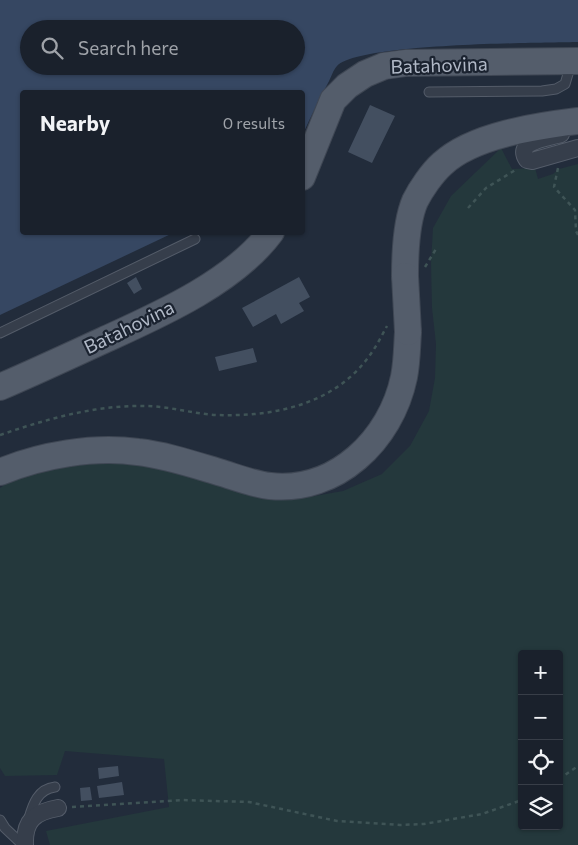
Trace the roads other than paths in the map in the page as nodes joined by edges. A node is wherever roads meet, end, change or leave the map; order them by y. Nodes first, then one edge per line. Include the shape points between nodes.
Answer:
1 (575, 61) edge
2 (429, 92) dead end
3 (578, 122) edge
4 (578, 148) edge
5 (305, 170) edge
6 (268, 235) edge
7 (195, 239) dead end
8 (0, 333) edge
9 (0, 387) edge
10 (0, 472) edge
11 (55, 787) dead end
12 (58, 808) road end
13 (0, 820) edge
14 (27, 824) junction
15 (24, 845) edge

1 - 2 lane via 565,84 542,91
1 - 5 main road, Batahovina via 406,63 384,66 364,74 333,100
3 - 4 street via 564,134 526,145 524,156 532,161
3 - 10 main road, bridge via 533,127 464,150 442,164 416,201 405,255 413,275 399,327 407,355 404,378 376,439 347,466 312,484 271,486 247,482 164,456 137,451 98,451 46,457
6 - 9 main road, Batahovina via 246,261 190,298
7 - 8 lane
11 - 14 lane via 39,794
12 - 14 street via 36,816
13 - 15 lane
14 - 15 street

